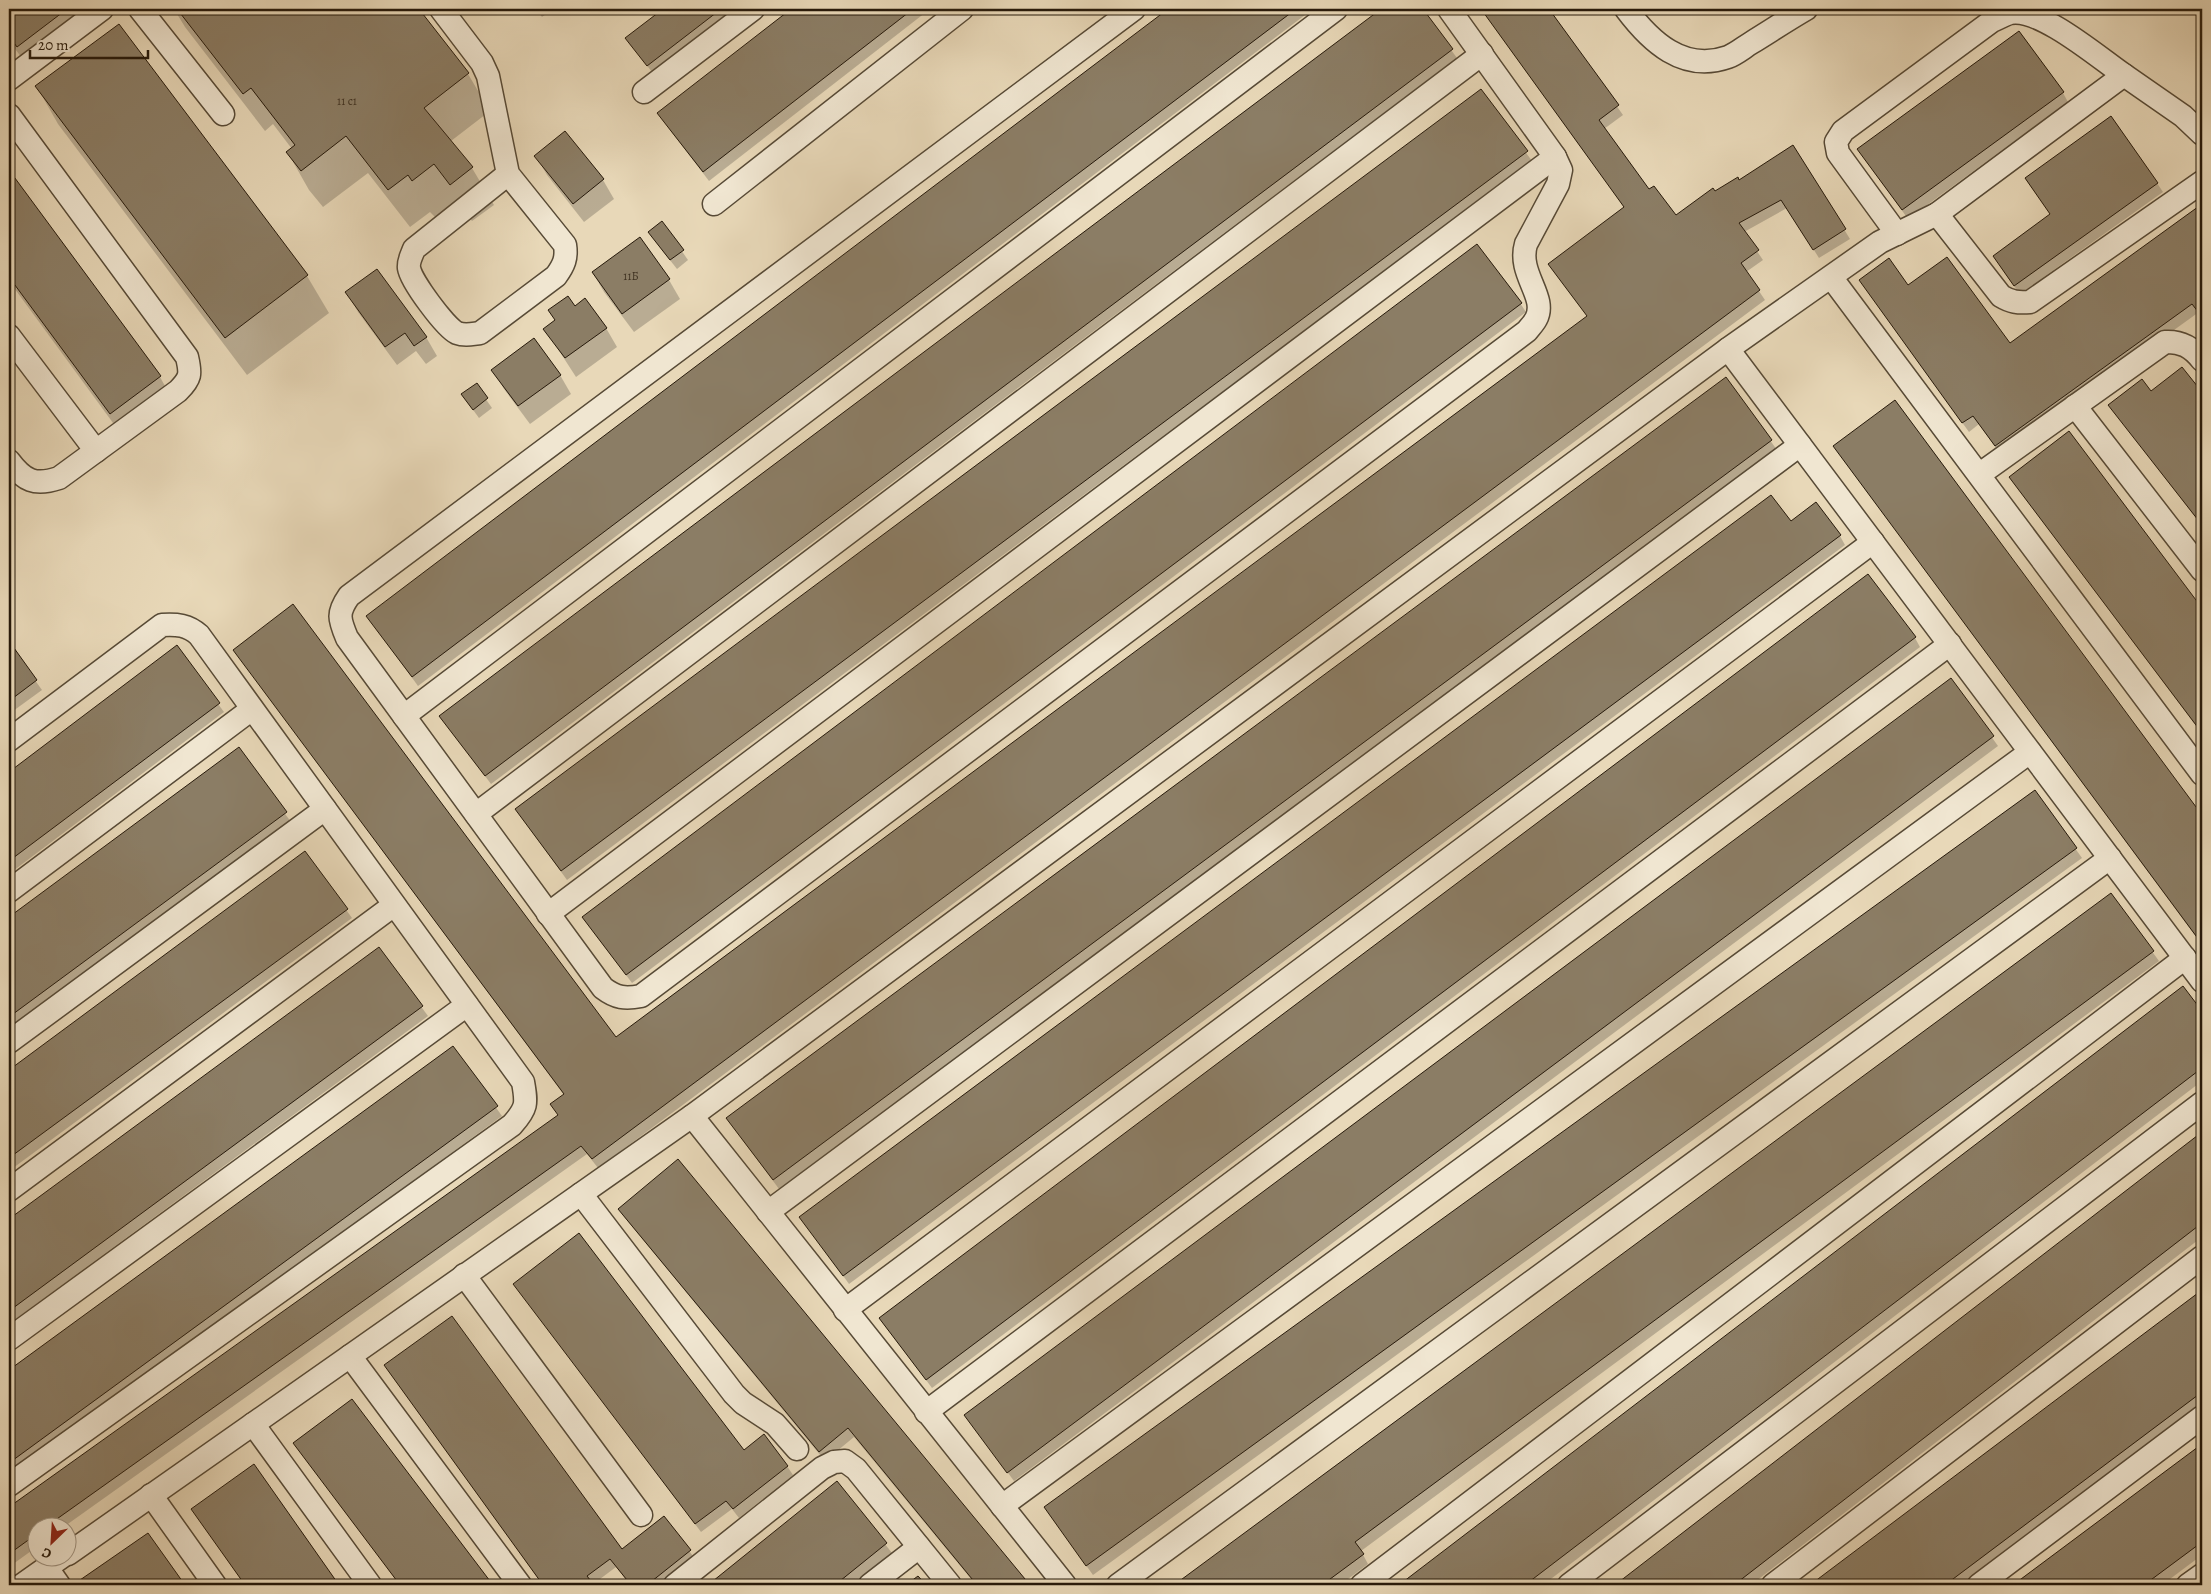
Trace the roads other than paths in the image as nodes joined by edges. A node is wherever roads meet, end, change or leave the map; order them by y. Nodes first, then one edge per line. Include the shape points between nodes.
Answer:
1 (102, 9) edge
2 (140, 9) edge
3 (440, 9) edge
4 (752, 9) edge
5 (962, 9) edge
6 (1134, 9) edge
7 (1336, 9) edge
8 (1449, 9) edge
9 (1626, 9) edge
10 (1806, 9) edge
11 (1482, 54) junction
12 (11, 72) edge
13 (2124, 75) junction
14 (644, 92) dead end
15 (223, 114) dead end
16 (9, 115) edge
17 (2202, 134) edge
18 (1555, 157) junction
19 (508, 174) junction
20 (2202, 182) edge
21 (714, 204) dead end
22 (1937, 214) junction
23 (1897, 234) junction
24 (1831, 277) junction
25 (9, 336) edge
26 (1728, 349) junction
27 (2202, 360) edge
28 (2075, 406) junction
29 (1800, 445) junction
30 (96, 451) junction
31 (9, 461) edge
32 (1980, 474) junction
33 (1873, 542) junction
34 (2202, 570) edge
35 (1950, 644) junction
36 (252, 709) junction
37 (404, 716) junction
38 (9, 740) edge
39 (2030, 752) junction
40 (2202, 774) edge
41 (325, 809) junction
42 (476, 814) junction
43 (2110, 858) junction
44 (9, 890) edge
45 (394, 905) junction
46 (548, 914) junction
47 (2185, 958) junction
48 (2202, 981) edge
49 (467, 1005) junction
50 (9, 1042) edge
51 (2202, 1103) edge
52 (692, 1116) junction
53 (9, 1190) edge
54 (581, 1194) junction
55 (768, 1212) junction
56 (2202, 1257) edge
57 (464, 1276) junction
58 (846, 1310) junction
59 (9, 1340) edge
60 (350, 1356) junction
61 (926, 1412) junction
62 (2202, 1417) edge
63 (253, 1424) junction
64 (797, 1449) dead end
65 (9, 1485) edge
66 (151, 1495) junction
67 (1002, 1506) junction
68 (641, 1515) dead end
69 (78, 1547) edge
70 (919, 1547) junction
71 (56, 1570) edge
72 (2202, 1575) edge
73 (22, 1585) edge
74 (215, 1585) edge
75 (370, 1585) edge
76 (520, 1585) edge
77 (675, 1585) edge
78 (870, 1585) edge
79 (950, 1585) edge
80 (1066, 1585) edge
81 (1118, 1585) edge
82 (1362, 1585) edge
83 (1569, 1585) edge
84 (1773, 1585) edge
85 (1979, 1585) edge
86 (2188, 1585) edge

1 - 12 lane
2 - 15 lane
3 - 19 lane via 482,63 488,76
4 - 14 lane
5 - 21 lane
6 - 37 lane via 349,596 342,606 340,620 347,638
7 - 37 lane
8 - 11 lane
9 - 10 lane via 1644,33 1663,48 1686,59 1710,61 1728,57
11 - 18 lane
11 - 42 lane
13 - 17 lane via 2183,116
13 - 22 lane
13 - 23 lane via 2046,20 2010,13 1992,21 1843,131 1836,142 1838,152
16 - 30 lane via 187,357 188,382
18 - 46 lane
18 - 46 lane via 1561,170 1558,184 1523,254 1525,270 1539,300 1537,317 1527,331 641,996 627,999 602,988
19 - 19 lane via 414,250 410,259 409,268 414,280 448,326 457,333 480,333 556,276 566,256 565,245
20 - 22 lane via 2030,302 2011,302 2001,296
22 - 23 lane
23 - 24 lane via 1880,242
24 - 26 lane
24 - 32 lane
25 - 30 lane
26 - 29 lane
26 - 52 lane
27 - 28 lane via 2195,350 2184,344 2165,342
28 - 32 lane
28 - 34 lane
29 - 33 lane
29 - 55 lane
30 - 31 lane via 59,478 44,483 19,474
32 - 40 lane
33 - 35 lane
33 - 58 lane
35 - 39 lane
35 - 61 lane
36 - 38 lane via 191,628 162,625
36 - 41 lane
36 - 44 lane
37 - 42 lane
39 - 43 lane
39 - 67 lane
41 - 45 lane
41 - 50 lane
42 - 46 lane
43 - 47 lane
43 - 81 lane
45 - 49 lane
45 - 53 lane
47 - 48 lane
47 - 82 lane
49 - 59 lane
49 - 65 lane via 523,1082 524,1112 512,1125
51 - 83 lane
52 - 54 lane
52 - 55 lane
54 - 57 lane
54 - 64 lane via 734,1394 775,1424
55 - 58 lane
56 - 84 lane
57 - 60 lane
57 - 68 lane
58 - 61 lane
60 - 63 lane
60 - 76 lane
61 - 67 lane
62 - 85 lane
63 - 66 lane
63 - 75 lane
66 - 69 lane
66 - 74 lane
67 - 80 lane
70 - 77 lane via 856,1469 845,1461 834,1462 822,1468
70 - 78 lane
70 - 79 lane
71 - 73 lane
72 - 86 lane

